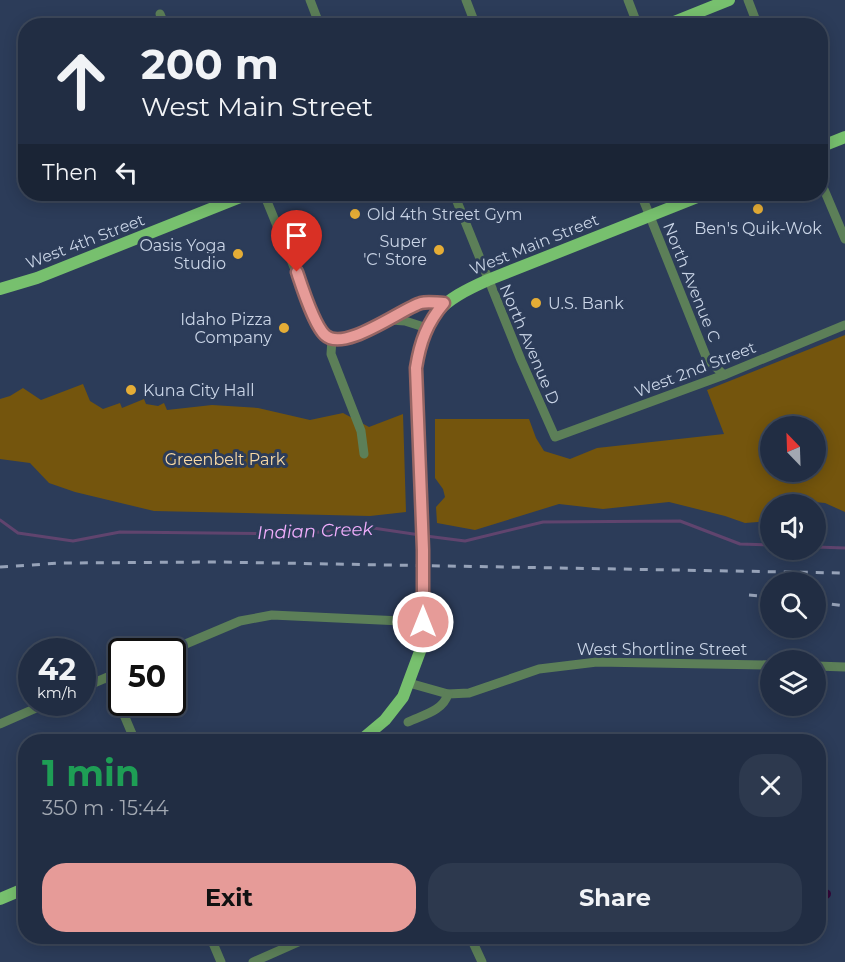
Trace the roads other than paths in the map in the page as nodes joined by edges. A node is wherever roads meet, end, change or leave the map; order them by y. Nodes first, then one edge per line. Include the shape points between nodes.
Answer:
1 (310, 0) edge
2 (466, 0) edge
3 (628, 0) edge
4 (729, 0) edge
5 (748, 0) edge
6 (160, 14) dead end
7 (162, 18) edge
8 (317, 18) edge
9 (473, 18) edge
10 (635, 18) edge
11 (684, 18) edge
12 (755, 18) edge
13 (845, 137) edge
14 (828, 144) edge
15 (828, 199) edge
16 (221, 201) edge
17 (267, 201) edge
18 (457, 201) edge
19 (643, 201) edge
20 (688, 201) edge
21 (650, 216) junction
22 (845, 239) edge
23 (488, 280) junction
24 (0, 289) edge
25 (444, 303) junction
26 (391, 320) junction
27 (845, 325) edge
28 (426, 328) junction
29 (332, 339) junction
30 (724, 375) junction
31 (555, 437) joint
32 (364, 454) dead end
33 (423, 622) junction
34 (186, 644) edge
35 (760, 665) edge
36 (826, 666) edge
37 (845, 667) edge
38 (108, 677) edge
39 (96, 682) edge
40 (409, 683) junction
41 (448, 694) junction
42 (18, 716) edge
43 (124, 716) edge
44 (408, 722) dead end
45 (0, 724) edge
46 (132, 734) edge
47 (368, 734) edge
48 (18, 891) edge
49 (0, 898) edge
50 (213, 944) edge
51 (294, 944) edge
52 (474, 944) edge
53 (221, 962) edge
54 (253, 962) edge
55 (482, 962) edge

1 - 8 street
2 - 9 street
3 - 10 street
4 - 11 main road
5 - 12 street
6 - 7 street
13 - 14 main road
15 - 22 street
16 - 24 main road, West 4th Street via 37,278
17 - 29 street via 319,328
18 - 23 street, North Avenue D
19 - 21 street, North Avenue C
20 - 21 main road, West Main Street
21 - 23 main road, West Main Street
21 - 30 street, North Avenue C via 706,359
23 - 25 main road, West Main Street
23 - 31 street, North Avenue D
25 - 26 street, West Main Street via 424,303
25 - 28 main road, West Main Street
26 - 28 street
26 - 29 street, West Main Street via 349,337
27 - 30 street, West 2nd Street
28 - 33 main road, West Main Street via 416,368
29 - 32 street via 331,354 361,431
30 - 31 street, West 2nd Street
33 - 34 street via 272,615 240,621
33 - 40 main road, West Main Street via 422,646
35 - 41 street, West Shortline Street via 567,664 539,669 469,693
36 - 37 street
38 - 39 street
40 - 41 street, West Shortline Street
40 - 47 main road, West Main Street via 385,720
41 - 44 street via 441,707
42 - 45 street
43 - 46 street
48 - 49 main road
50 - 53 street
51 - 54 street
52 - 55 street

